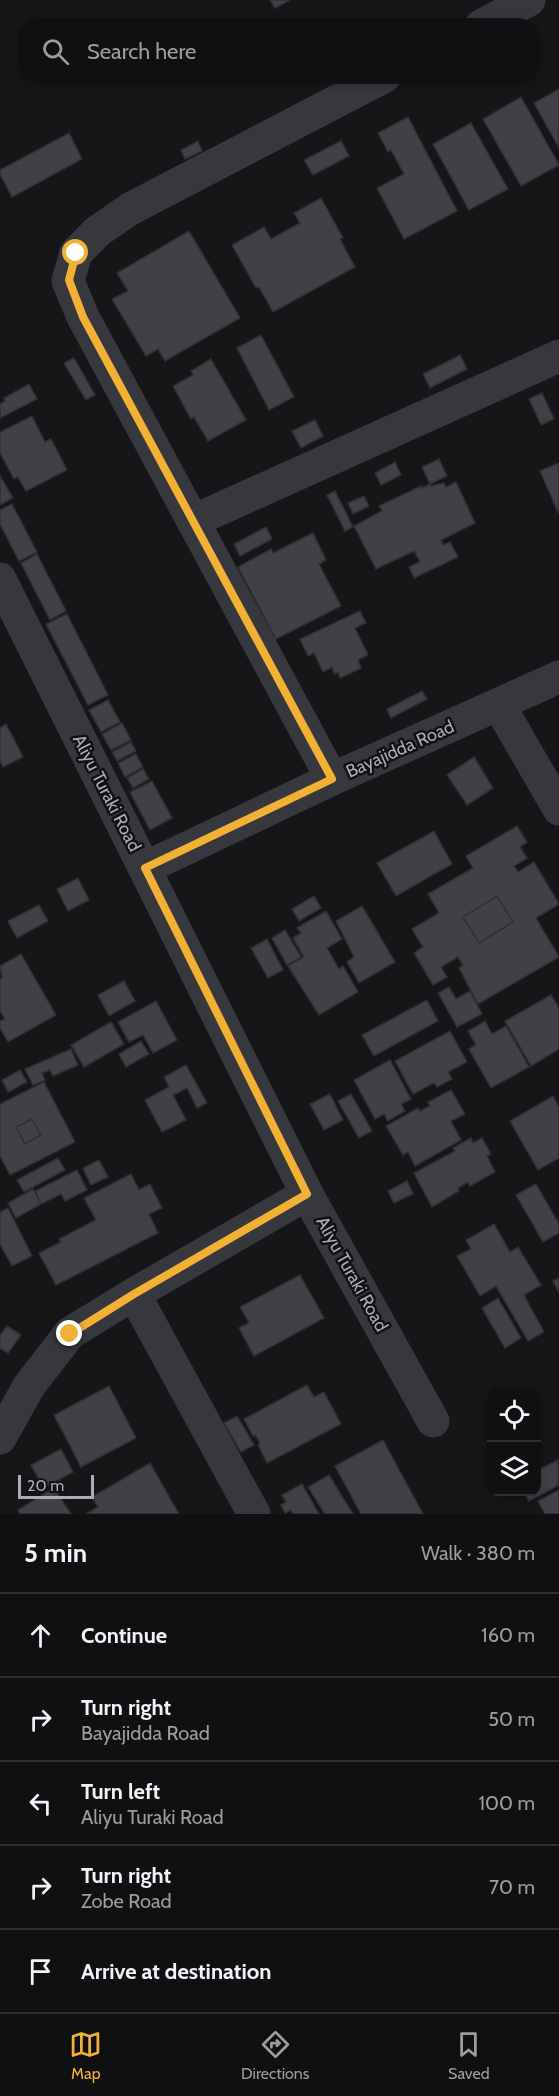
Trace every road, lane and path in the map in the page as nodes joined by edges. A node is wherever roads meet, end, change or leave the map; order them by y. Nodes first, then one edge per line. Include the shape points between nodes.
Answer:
1 (529, 0) edge
2 (496, 18) edge
3 (370, 84) edge
4 (559, 356) edge
5 (193, 521) junction
6 (0, 579) edge
7 (559, 677) edge
8 (499, 705) junction
9 (332, 779) junction
10 (559, 809) edge
11 (145, 868) junction
12 (307, 1194) junction
13 (134, 1294) junction
14 (433, 1420) dead end
15 (0, 1438) edge
16 (254, 1514) edge

1 - 2 street
3 - 5 street via 130,209 98,231 76,253 69,280 83,317
4 - 5 street
5 - 9 street
6 - 11 street, Aliyu Turaki Road
7 - 8 street, Bayajidda Road
8 - 9 street, Bayajidda Road
8 - 10 street
9 - 11 street, Bayajidda Road
11 - 12 street, Aliyu Turaki Road
12 - 13 street
12 - 14 street, Aliyu Turaki Road
13 - 15 street via 70,1334 29,1386
13 - 16 street

